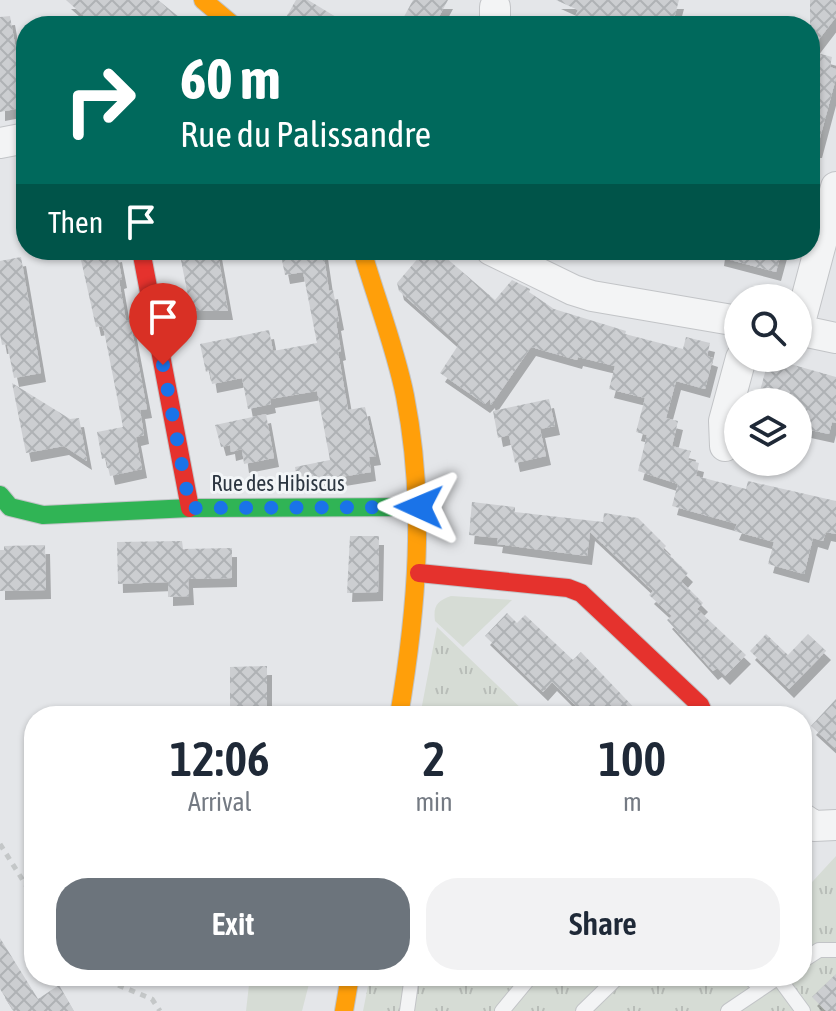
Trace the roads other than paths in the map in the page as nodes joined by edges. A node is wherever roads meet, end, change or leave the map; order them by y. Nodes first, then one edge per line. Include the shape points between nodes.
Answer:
1 (203, 0) edge
2 (222, 16) edge
3 (826, 198) edge
4 (820, 226) edge
5 (143, 260) edge
6 (365, 260) edge
7 (512, 260) edge
8 (813, 260) edge
9 (808, 284) edge
10 (724, 319) edge
11 (812, 333) edge
12 (836, 338) edge
13 (0, 495) edge
14 (419, 507) junction
15 (190, 508) junction
16 (419, 573) junction
17 (401, 706) edge
18 (700, 706) edge
19 (812, 825) edge
20 (836, 825) edge
21 (836, 950) edge
22 (812, 955) edge
23 (348, 986) edge
24 (411, 986) edge
25 (523, 986) edge
26 (609, 986) edge
27 (764, 986) edge
28 (785, 986) edge
29 (761, 988) joint
30 (344, 1011) edge
31 (407, 1011) edge
32 (502, 1011) edge
33 (583, 1011) edge
34 (728, 1011) edge
35 (803, 1011) edge

1 - 2 street
3 - 4 street
5 - 15 street
6 - 14 street via 405,393
7 - 10 street via 592,296
8 - 9 street
11 - 12 street
13 - 15 street, Rue des Hibiscus via 10,507 43,515
14 - 15 street, Rue des Hibiscus
14 - 16 street
16 - 17 street
16 - 18 street via 581,593
19 - 20 street
21 - 22 lane
23 - 30 street
24 - 31 lane
25 - 32 lane
26 - 33 lane
27 - 29 lane
28 - 35 lane
29 - 34 lane

